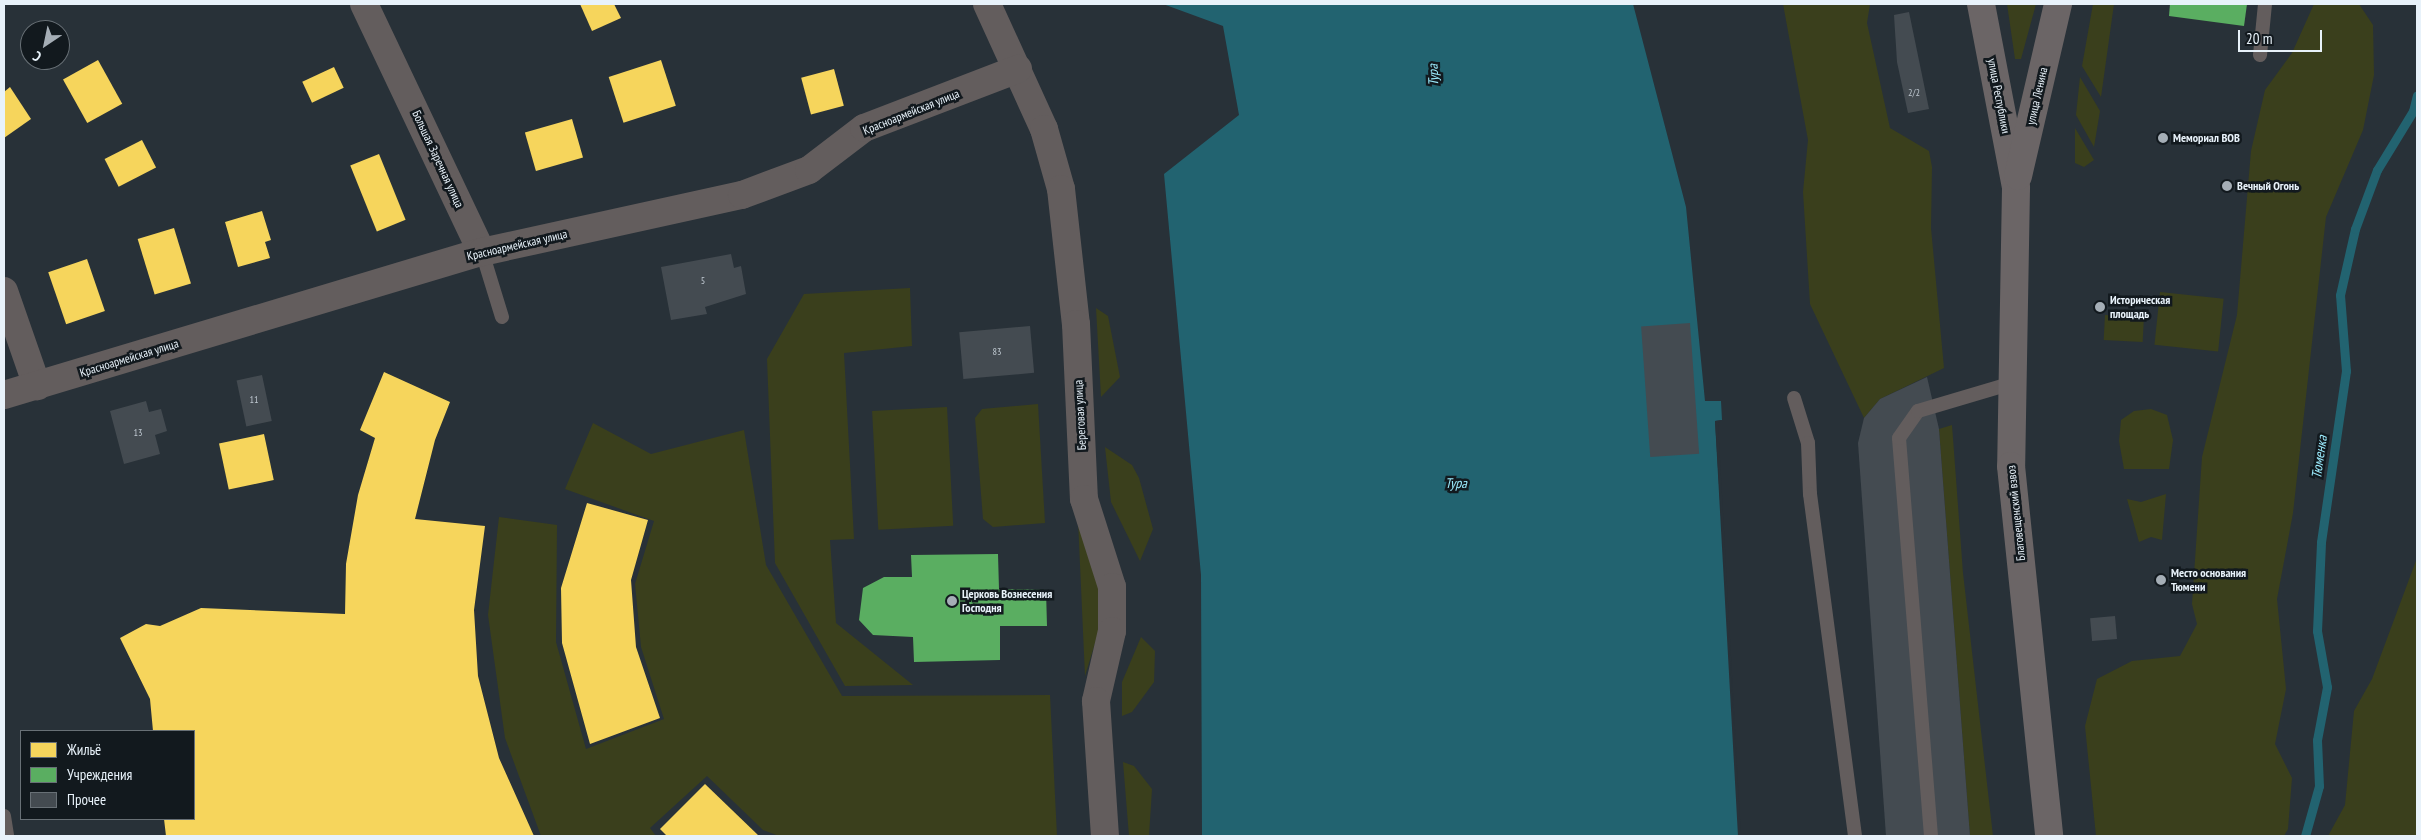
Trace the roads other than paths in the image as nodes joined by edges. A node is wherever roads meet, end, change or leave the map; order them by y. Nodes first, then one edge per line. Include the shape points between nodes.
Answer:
1 (364, 4) edge
2 (987, 4) edge
3 (1982, 4) edge
4 (2058, 4) edge
5 (2265, 4) edge
6 (2260, 55) dead end
7 (1018, 69) junction
8 (2016, 188) junction
9 (482, 252) junction
10 (4, 291) edge
11 (502, 317) dead end
12 (2009, 384) junction
13 (37, 386) junction
14 (4, 395) edge
15 (1794, 398) dead end
16 (4, 816) edge
17 (7, 836) edge
18 (1105, 836) edge
19 (1855, 836) edge
20 (1931, 836) edge
21 (2049, 836) edge

1 - 9 street, Большая Заречная улица
2 - 7 street, Береговая улица
3 - 8 main road, улица Республики
4 - 8 main road, улица Ленина
5 - 6 lane
7 - 9 street, Красноармейская улица via 864,128 809,170 742,196
7 - 18 street, Береговая улица via 1044,129 1062,189 1076,324 1084,499 1112,587 1112,631 1096,701
8 - 12 main road, Благовещенский взвоз
9 - 11 lane, Большая Заречная улица
9 - 13 street, Красноармейская улица
10 - 13 street
12 - 20 lane via 1918,412 1898,438
12 - 21 main road, Благовещенский взвоз via 2011,466
13 - 14 street, Красноармейская улица
15 - 19 lane via 1808,443 1810,494
16 - 17 lane

